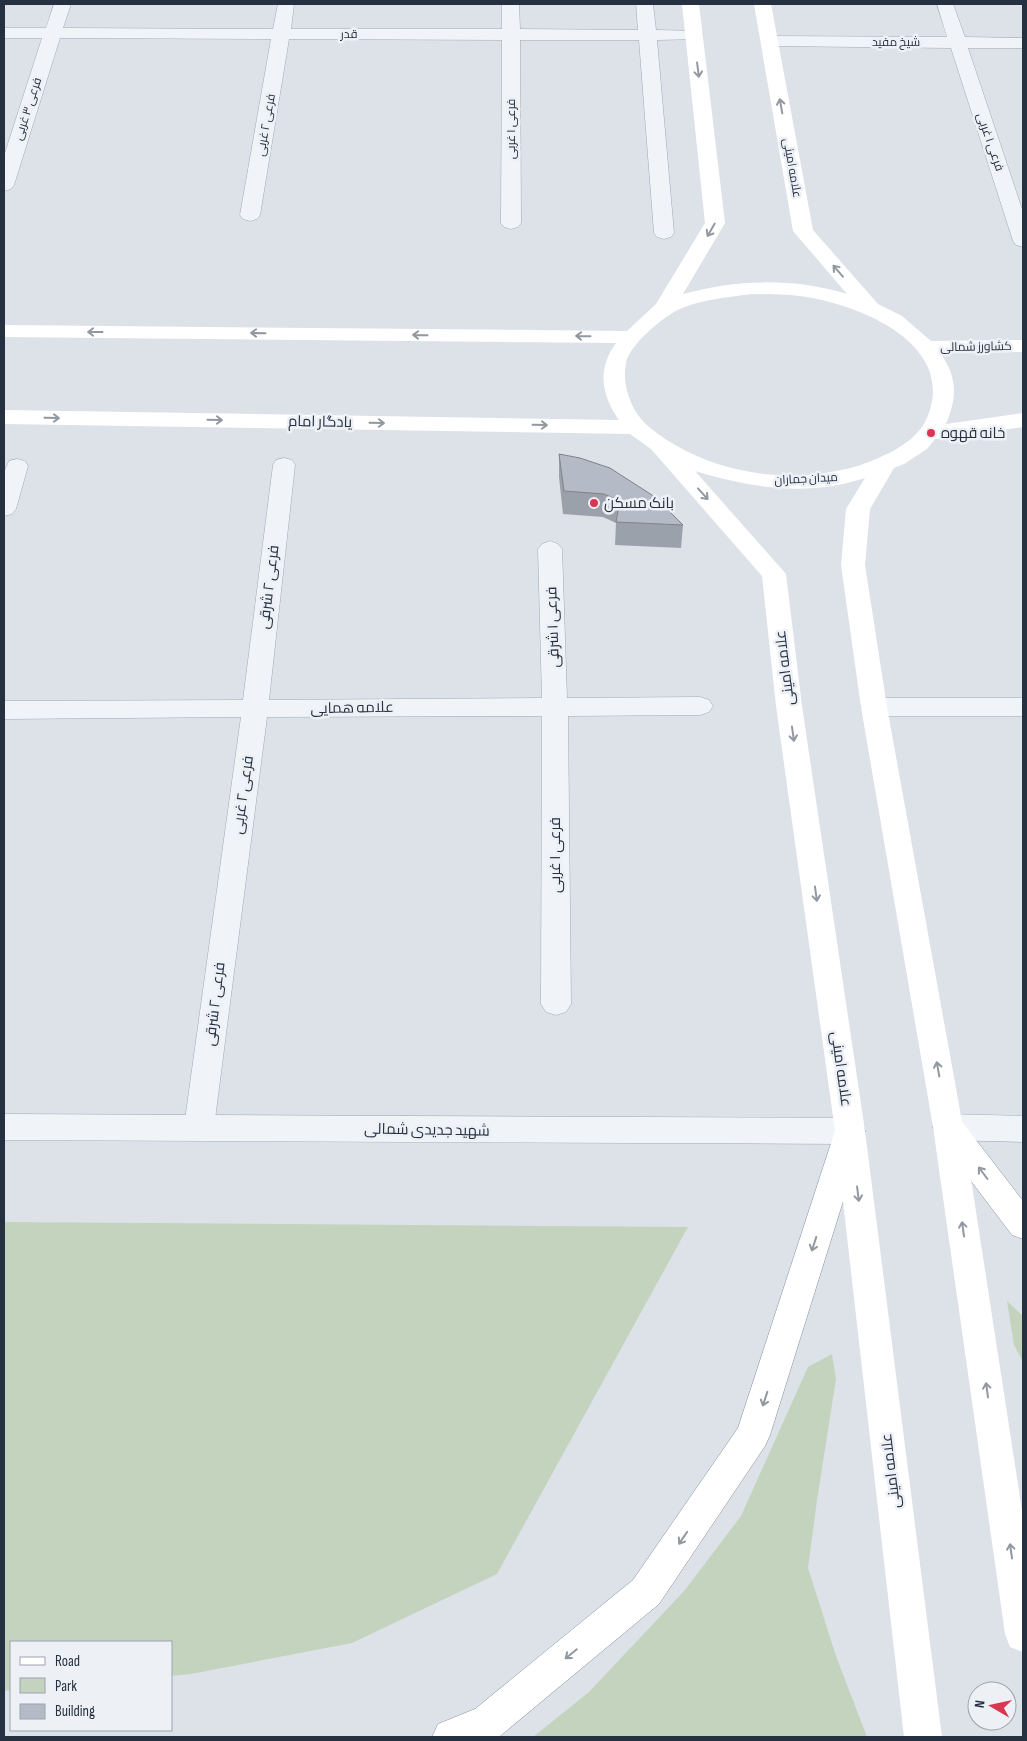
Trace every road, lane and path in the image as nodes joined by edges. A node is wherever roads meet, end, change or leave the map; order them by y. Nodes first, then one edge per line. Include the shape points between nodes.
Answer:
1 (62, 4) edge
2 (286, 4) edge
3 (510, 4) edge
4 (645, 4) edge
5 (690, 4) edge
6 (762, 4) edge
7 (945, 4) edge
8 (4, 33) edge
9 (53, 33) junction
10 (281, 34) junction
11 (511, 34) junction
12 (648, 35) junction
13 (694, 35) junction
14 (770, 41) junction
15 (956, 42) junction
16 (1023, 43) edge
17 (4, 185) edge
18 (250, 215) dead end
19 (512, 223) dead end
20 (664, 233) dead end
21 (1023, 241) edge
22 (870, 308) junction
23 (663, 310) junction
24 (4, 331) edge
25 (632, 337) junction
26 (1023, 346) edge
27 (928, 347) junction
28 (4, 417) edge
29 (1023, 420) edge
30 (635, 427) junction
31 (931, 433) junction
32 (659, 444) junction
33 (284, 465) dead end
34 (17, 466) dead end
35 (884, 466) junction
36 (4, 509) edge
37 (550, 549) dead end
38 (555, 706) junction
39 (700, 706) dead end
40 (874, 707) junction
41 (1023, 707) edge
42 (255, 709) junction
43 (4, 710) edge
44 (230, 882) joint
45 (556, 1004) dead end
46 (4, 1127) edge
47 (198, 1127) junction
48 (948, 1127) junction
49 (1023, 1130) edge
50 (850, 1131) junction
51 (1023, 1225) edge
52 (1023, 1634) edge
53 (451, 1737) edge
54 (923, 1737) edge

1 - 9 street, فرعی ۳ غربی
2 - 10 street
3 - 11 street
4 - 12 street
5 - 13 main road
6 - 14 main road, علامه امینی
7 - 15 street
8 - 9 street, قدر
9 - 10 street, قدر
9 - 17 street, فرعی ۳ غربی
10 - 11 street, قدر
10 - 18 street, فرعی ۲ غربی
11 - 12 street, قدر
11 - 19 street, فرعی ۱ غربی
12 - 13 street, قدر
12 - 20 street
13 -> 23 main road via 715,223
14 - 15 street, شیخ مفید
22 -> 14 main road, علامه امینی via 803,231
15 - 16 street, شیخ مفید
15 - 21 street, فرعی ۱ غربی
22 - 23 main road, میدان جماران via 803,290 753,288 704,294
22 - 27 main road, میدان جماران via 895,320
23 - 25 main road, میدان جماران
25 -> 24 main road
25 - 30 main road, میدان جماران via 615,362 616,394
26 - 27 main road, کشاورز شمالی
27 - 31 main road, میدان جماران via 943,374 945,404
28 -> 30 main road, یادگار امام
29 - 31 main road
30 - 32 main road, میدان جماران
31 - 35 main road, میدان جماران via 911,451
32 - 35 main road, میدان جماران via 671,453 720,473 776,482 834,480
32 -> 50 main road, علامه امینی via 774,574 789,706
33 - 42 street, فرعی ۲ شرقی
34 - 36 street
35 - 40 main road via 858,509 853,564
37 - 38 street, فرعی ۱ شرقی
38 - 39 street, علامه همایی
38 - 42 street, علامه همایی
38 - 45 street, فرعی ۱ غربی
40 - 41 street
48 -> 40 main road
42 - 43 street, علامه همایی
42 - 44 street, فرعی ۲ غربی
44 - 47 street, فرعی ۲ شرقی
46 - 47 street, شهید جدیدی شمالی
47 - 50 street, شهید جدیدی شمالی
48 - 49 street
51 -> 48 main road
52 -> 48 main road
50 -> 53 main road via 753,1435 646,1592 488,1723
50 -> 54 main road, علامه امینی

